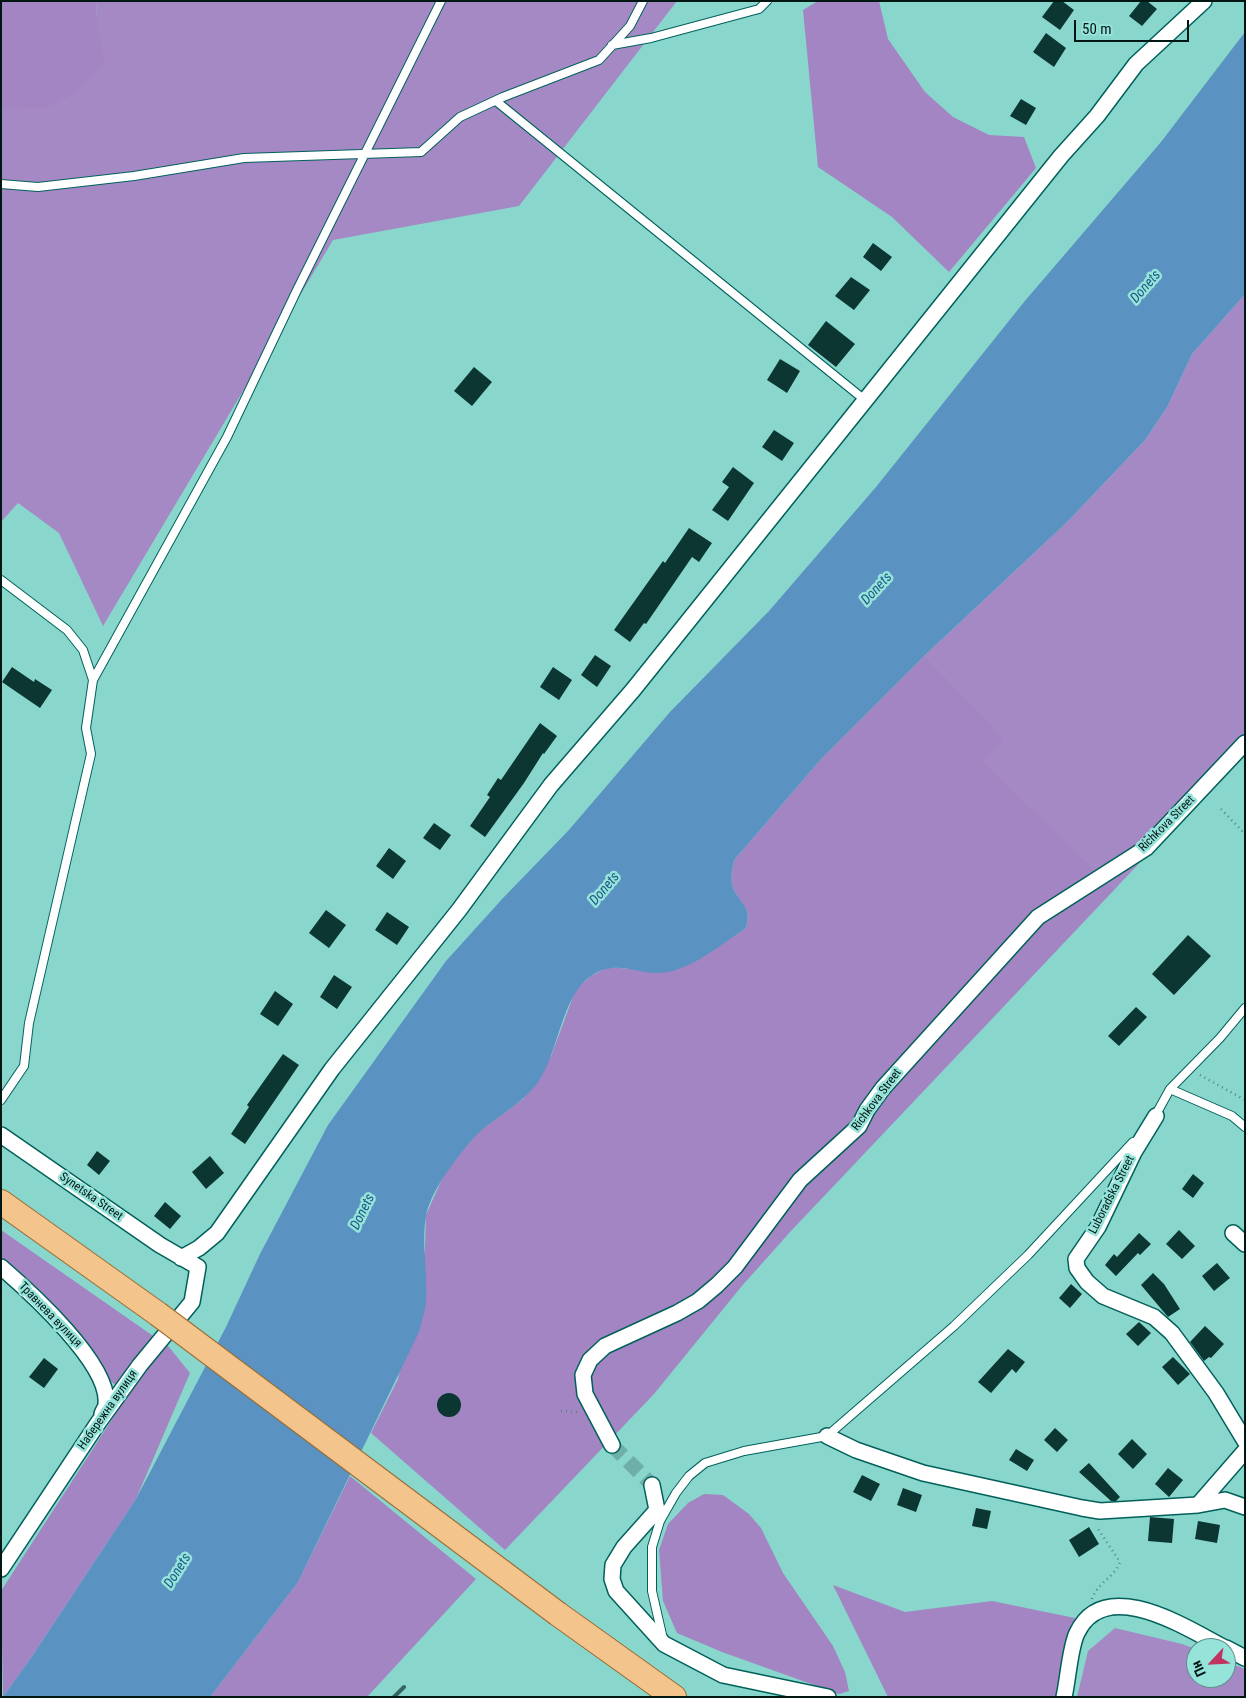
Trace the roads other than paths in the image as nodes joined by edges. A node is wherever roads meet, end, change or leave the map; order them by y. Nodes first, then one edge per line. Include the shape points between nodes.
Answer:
1 (440, 1) edge
2 (643, 1) edge
3 (767, 1) edge
4 (1204, 1) edge
5 (612, 45) junction
6 (496, 101) junction
7 (364, 155) junction
8 (1, 184) edge
9 (866, 401) junction
10 (1, 580) edge
11 (93, 680) junction
12 (1245, 744) edge
13 (1245, 1008) edge
14 (1170, 1089) junction
15 (1, 1100) edge
16 (1156, 1116) junction
17 (1245, 1127) edge
18 (1, 1135) edge
19 (1, 1202) edge
20 (1233, 1233) dead end
21 (1245, 1244) edge
22 (181, 1258) junction
23 (1, 1267) edge
24 (98, 1423) junction
25 (827, 1436) junction
26 (1245, 1442) edge
27 (612, 1445) tunnel mouth
28 (1245, 1451) edge
29 (652, 1484) tunnel mouth
30 (1198, 1505) junction
31 (1245, 1507) edge
32 (1, 1569) edge
33 (1207, 1638) edge
34 (664, 1644) junction
35 (674, 1697) edge
36 (828, 1697) edge
37 (1064, 1697) edge

1 - 7 lane
2 - 5 lane via 630,26
3 - 5 lane via 759,9
4 - 9 street via 1136,64
5 - 6 lane via 599,60
6 - 7 lane via 460,117 421,152
6 - 9 lane
7 - 8 lane via 244,158 38,187
7 - 11 lane via 227,437
9 - 22 street via 633,690 551,785 459,910 332,1068 217,1233
10 - 11 lane via 67,630 83,650
11 - 15 lane via 86,728 91,754 29,1024 24,1066
12 - 27 street, Richkova Street via 1146,848 1038,917 883,1088 859,1126 800,1180 735,1267 717,1285 677,1313 604,1346 590,1360 583,1375 585,1394
13 - 14 lane
14 - 16 lane
14 - 17 lane via 1232,1116
16 - 25 lane via 1092,1188 1001,1281
16 - 26 street, Luboradska Street via 1134,1152 1098,1226 1076,1259 1077,1268 1103,1296 1154,1317 1172,1333 1216,1393
18 - 22 street, Synetska Street
19 - 35 main road, bridge via 158,1314
20 - 21 street
22 - 24 street, Набережна вулиця via 198,1267 192,1302
23 - 24 street, Травнева вулиця via 80,1344 103,1385 106,1404
24 - 32 street, Набережна вулиця
25 - 30 street via 923,1474 1082,1508 1100,1511
25 - 34 lane via 744,1451 705,1463 689,1476 660,1521 652,1548 652,1591
28 - 30 street
29 - 34 street via 657,1510 624,1547 613,1565 612,1579 616,1591
30 - 31 street via 1225,1500
33 - 37 street via 1172,1620 1119,1605 1098,1610 1077,1634
34 - 36 street via 723,1675

